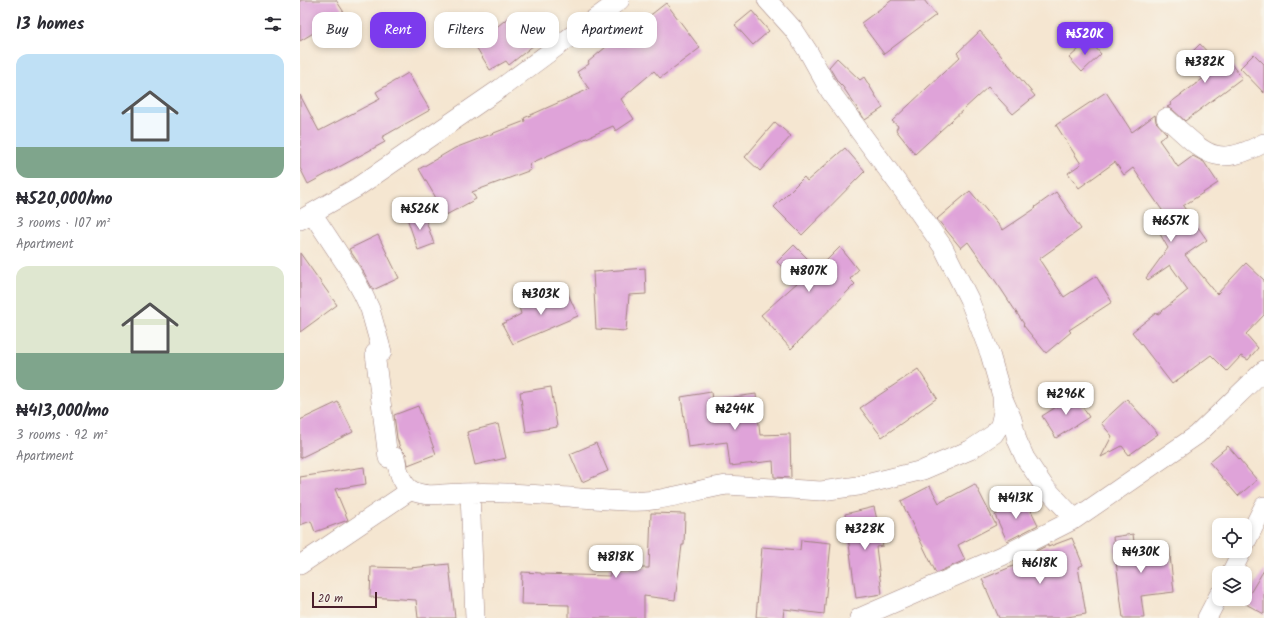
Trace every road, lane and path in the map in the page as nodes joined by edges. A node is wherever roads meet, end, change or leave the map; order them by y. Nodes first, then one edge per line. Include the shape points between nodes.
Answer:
1 (620, 0) edge
2 (767, 0) edge
3 (1166, 118) dead end
4 (1264, 143) edge
5 (306, 217) edge
6 (1261, 377) edge
7 (1002, 396) junction
8 (411, 490) junction
9 (470, 493) junction
10 (1264, 506) edge
11 (1075, 519) junction
12 (1252, 530) edge
13 (300, 565) edge
14 (1213, 606) edge
15 (475, 618) edge
16 (859, 618) edge
17 (1207, 618) edge

1 - 5 street via 501,88 356,188
2 - 7 street via 794,30 830,91 943,247 969,299 990,354
3 - 4 street via 1204,151 1218,156 1247,152
5 - 8 street via 352,272 370,309 382,352 375,353 388,458 395,457 401,477
6 - 11 street via 1197,436
7 - 9 street via 1003,412 1000,425 994,434 982,443 923,470 858,486 821,491 727,486 644,501
7 - 11 street via 1025,458 1044,486
8 - 9 street via 426,494
8 - 13 street
9 - 15 street
10 - 12 street
11 - 16 street via 1002,556
14 - 17 street

